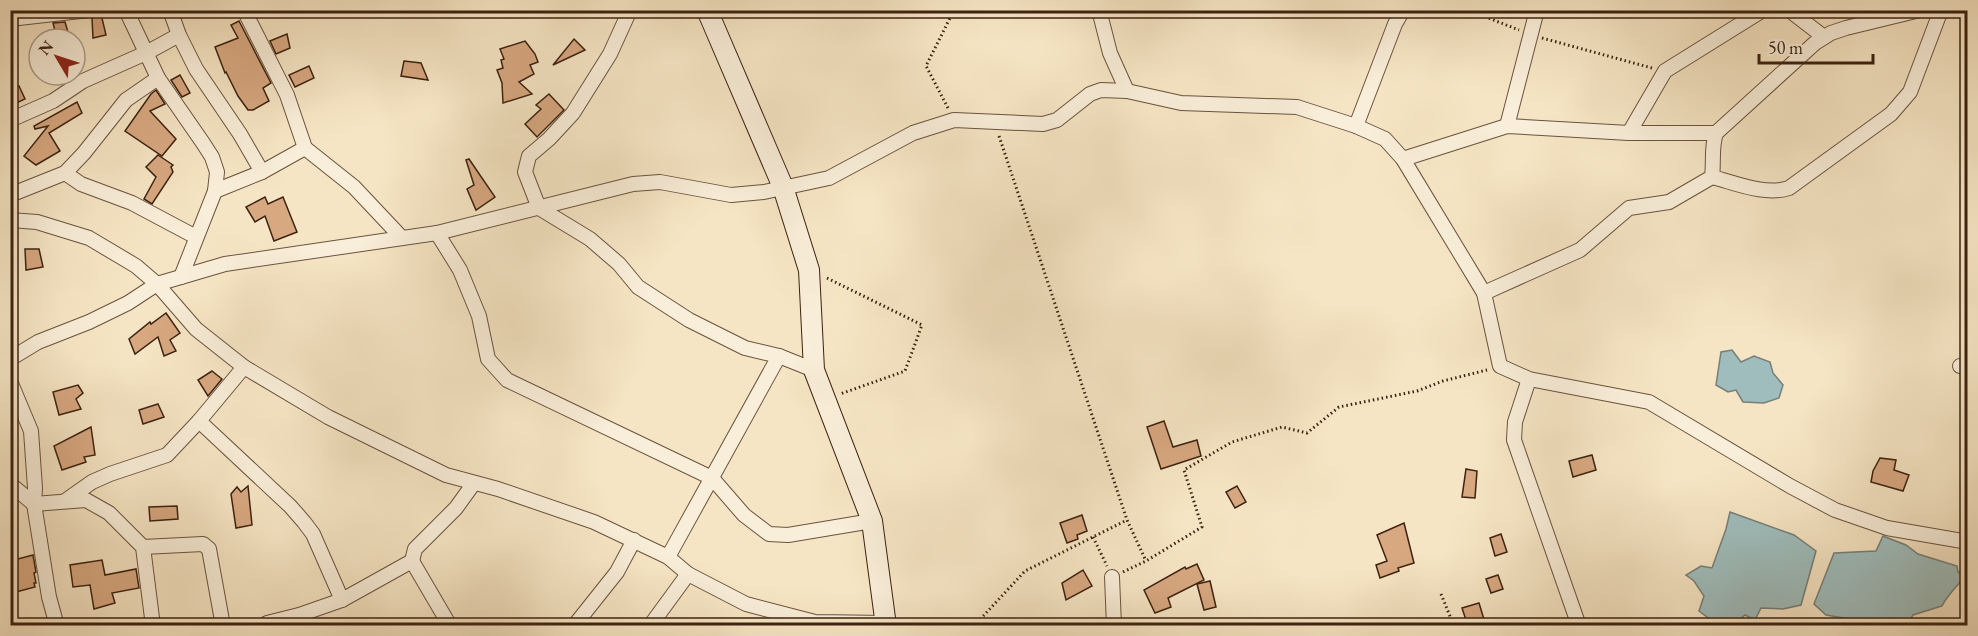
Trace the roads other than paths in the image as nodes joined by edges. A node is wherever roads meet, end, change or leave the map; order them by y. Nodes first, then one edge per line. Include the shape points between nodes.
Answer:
1 (89, 10) edge
2 (126, 10) edge
3 (170, 10) edge
4 (244, 10) edge
5 (630, 10) edge
6 (707, 10) edge
7 (1099, 10) edge
8 (1403, 10) edge
9 (1538, 10) edge
10 (1763, 10) edge
11 (1789, 10) edge
12 (1920, 10) edge
13 (1941, 10) edge
14 (10, 19) edge
15 (179, 35) junction
16 (1824, 37) junction
17 (146, 53) junction
18 (158, 78) junction
19 (1127, 91) junction
20 (10, 120) edge
21 (1356, 126) junction
22 (1507, 126) junction
23 (1716, 133) junction
24 (1629, 134) junction
25 (304, 148) junction
26 (1403, 159) junction
27 (262, 172) junction
28 (64, 173) junction
29 (1712, 177) junction
30 (783, 187) junction
31 (215, 191) junction
32 (10, 195) edge
33 (539, 208) junction
34 (10, 219) edge
35 (437, 233) junction
36 (196, 237) junction
37 (402, 238) junction
38 (181, 277) junction
39 (157, 284) junction
40 (1484, 293) junction
41 (779, 356) junction
42 (10, 359) edge
43 (244, 367) junction
44 (814, 370) junction
45 (1529, 379) junction
46 (10, 381) edge
47 (199, 421) junction
48 (712, 478) junction
49 (474, 483) junction
50 (10, 484) edge
51 (63, 502) junction
52 (34, 504) junction
53 (872, 521) junction
54 (634, 540) junction
55 (1968, 542) edge
56 (143, 548) junction
57 (668, 557) junction
58 (412, 561) junction
59 (688, 574) junction
60 (1112, 577) road end
61 (342, 600) junction
62 (302, 620) edge
63 (886, 624) edge
64 (265, 625) edge
65 (57, 626) edge
66 (153, 626) edge
67 (223, 626) edge
68 (450, 626) edge
69 (574, 626) edge
70 (650, 626) edge
71 (1114, 626) edge
72 (1579, 626) edge

1 - 14 street
2 - 17 street
3 - 15 street
4 - 25 street via 286,95
5 - 33 street via 610,54 573,113 529,156 525,172
6 - 30 street
7 - 19 street via 1110,53
8 - 21 street
9 - 22 street
10 - 24 street via 1665,71
11 - 16 street
12 - 16 street
13 - 29 street via 1910,92 1891,114 1789,188 1768,191
15 - 17 street
15 - 27 street via 196,69
16 - 23 street
17 - 18 street
17 - 20 street
18 - 28 street via 126,100
18 - 31 street via 212,158 217,172
19 - 21 street via 1181,103 1296,107
19 - 30 street via 1101,90 1090,94 1057,120 1043,124 954,120 913,133 829,178
21 - 26 street via 1384,139
22 - 24 street
22 - 26 street
23 - 24 street
23 - 29 street
25 - 27 street
25 - 37 street via 354,187
26 - 40 street
27 - 31 street
28 - 32 street
28 - 36 street
29 - 40 street via 1669,202 1629,208 1580,250
30 - 33 street via 731,195 660,182 633,184
30 - 44 street via 809,270
31 - 36 street
33 - 35 street
33 - 41 street via 590,239 638,287 688,320 745,348
34 - 39 street via 37,222 90,238
35 - 37 street
35 - 48 street via 460,270 479,316 488,359 507,380
36 - 38 street
37 - 38 street via 225,264
38 - 39 street
39 - 42 street via 128,303 38,342
39 - 43 street via 196,329
40 - 45 street via 1500,366
41 - 44 street
41 - 48 street
43 - 47 street
43 - 49 street via 328,417 446,475
44 - 53 street
45 - 55 street via 1649,402 1835,510 1887,528
45 - 72 street via 1515,422 1514,440
46 - 52 street via 31,431
47 - 51 street via 167,455 92,482
47 - 61 street via 304,522
48 - 53 street via 744,515 769,534
48 - 57 street
49 - 54 street via 542,502
49 - 58 street via 456,508 415,549
50 - 52 street
51 - 52 street
51 - 56 street via 86,500 100,507
52 - 65 street
53 - 63 street
54 - 57 street
54 - 69 street via 616,572
56 - 66 street
56 - 67 street via 207,546
57 - 59 street
58 - 61 street
58 - 68 street
59 - 63 street via 746,604 815,622
59 - 70 street
60 - 71 street
61 - 62 street
62 - 64 street

